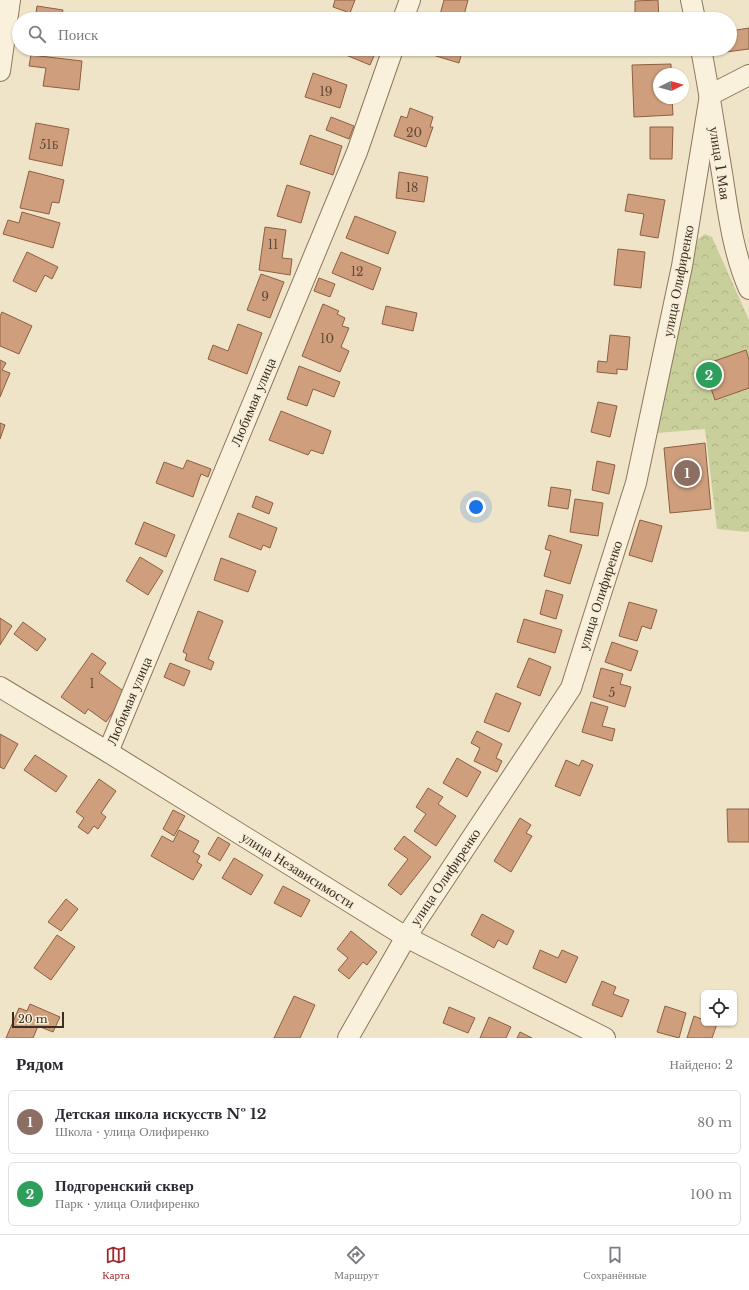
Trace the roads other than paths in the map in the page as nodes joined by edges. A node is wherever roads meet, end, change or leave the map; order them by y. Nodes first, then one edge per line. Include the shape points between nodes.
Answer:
1 (10, 0) edge
2 (410, 0) edge
3 (691, 0) edge
4 (406, 12) edge
5 (693, 12) edge
6 (390, 56) edge
7 (702, 56) edge
8 (0, 72) edge
9 (749, 75) edge
10 (710, 95) junction
11 (746, 283) edge
12 (0, 687) edge
13 (108, 752) junction
14 (406, 937) junction
15 (348, 1038) edge
16 (605, 1038) edge

1 - 8 street
2 - 4 street
3 - 5 street
6 - 13 street, Любимая улица via 357,152
7 - 10 street, улица 1 Мая
9 - 10 street
10 - 11 street, улица 1 Мая via 730,222
10 - 14 street, улица Олифиренко via 682,266 636,483 571,688
12 - 13 street, улица Независимости
13 - 14 street, улица Независимости
14 - 15 street, улица Олифиренко
14 - 16 street, улица Независимости

